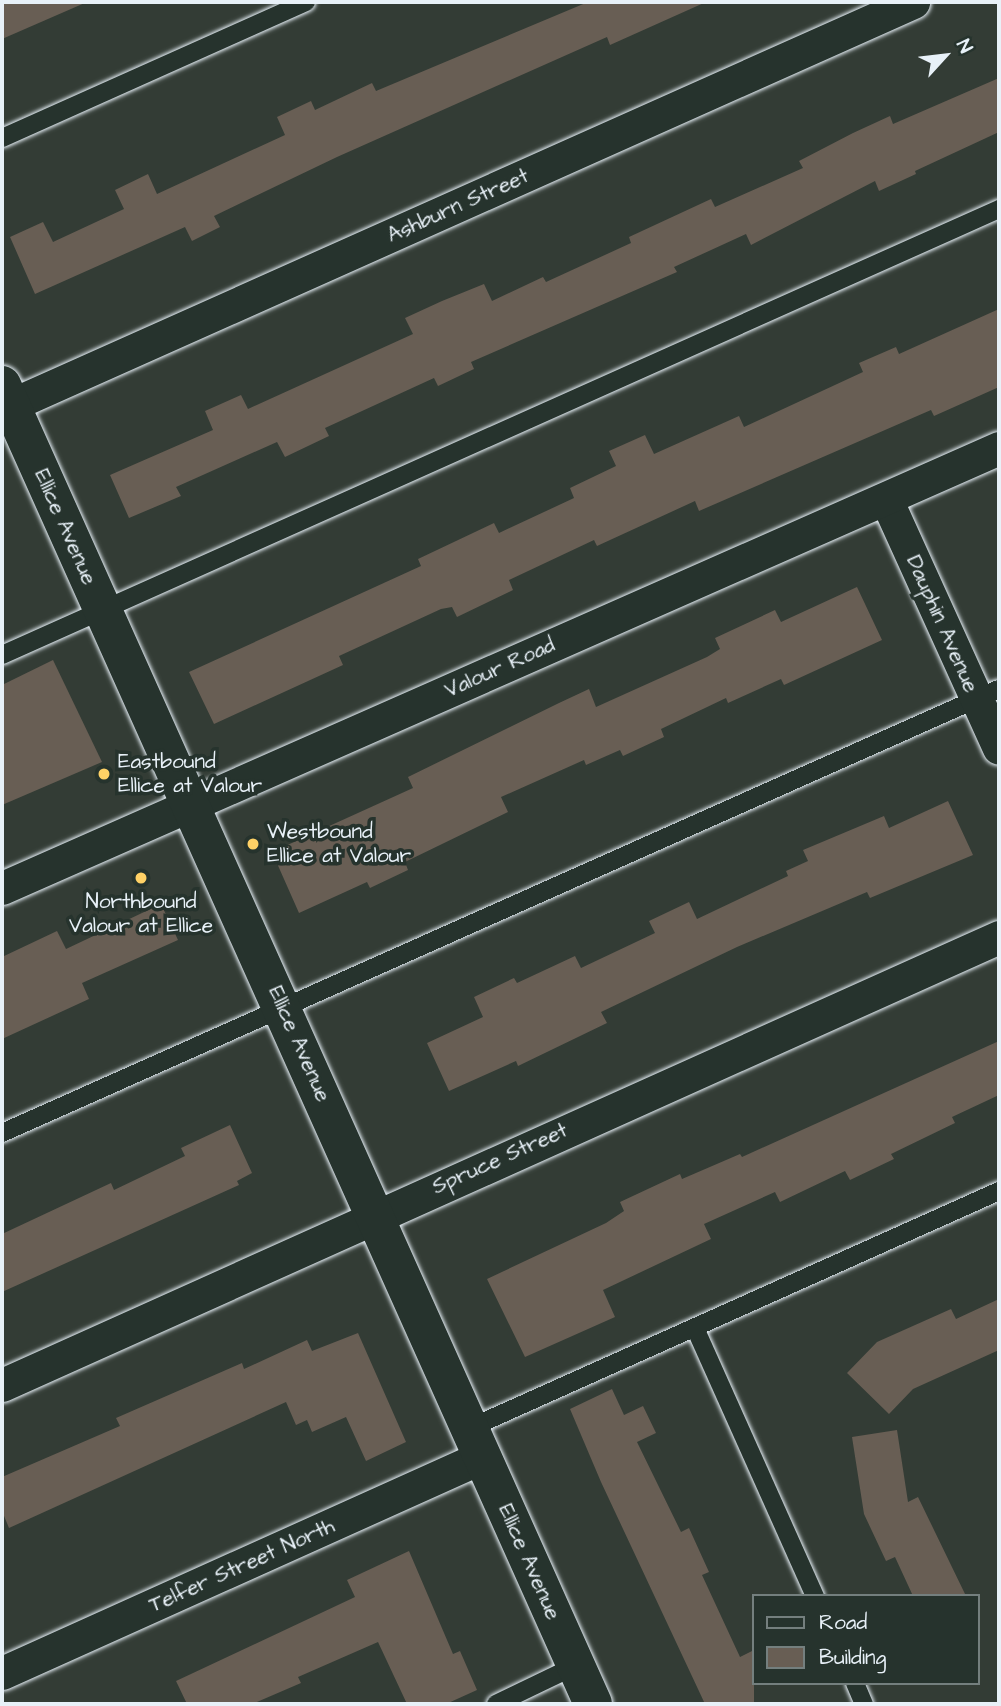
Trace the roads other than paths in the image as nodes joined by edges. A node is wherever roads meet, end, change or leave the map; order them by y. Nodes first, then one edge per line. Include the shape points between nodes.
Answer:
1 (306, 2) edge
2 (913, 2) edge
3 (2, 138) edge
4 (999, 209) edge
5 (5, 400) edge
6 (999, 448) edge
7 (886, 499) junction
8 (103, 610) junction
9 (2, 655) edge
10 (988, 694) edge
11 (999, 748) edge
12 (189, 804) junction
13 (2, 888) edge
14 (999, 937) edge
15 (282, 1005) junction
16 (2, 1133) edge
17 (999, 1191) edge
18 (375, 1216) junction
19 (695, 1328) junction
20 (2, 1385) edge
21 (476, 1443) junction
22 (814, 1594) edge
23 (575, 1666) junction
24 (2, 1674) edge
25 (856, 1685) edge
26 (496, 1704) edge
27 (593, 1704) edge
28 (864, 1704) edge

1 - 3 lane
2 - 5 street, Ashburn Street
4 - 8 lane
5 - 8 main road, Ellice Avenue
6 - 7 street, Valour Road
7 - 10 street, Dauphin Avenue
7 - 12 street, Valour Road
8 - 9 lane
8 - 12 main road, Ellice Avenue
10 - 11 street, Dauphin Avenue
10 - 15 lane
12 - 13 street, Valour Road
12 - 15 main road, Ellice Avenue
14 - 18 street, Spruce Street
15 - 16 lane
15 - 18 main road, Ellice Avenue
17 - 19 lane
18 - 20 street, Spruce Street
18 - 21 main road, Ellice Avenue
19 - 21 lane
19 - 22 lane
21 - 23 main road, Ellice Avenue
21 - 24 street, Telfer Street North
23 - 26 lane
23 - 27 main road, Ellice Avenue
25 - 28 lane

